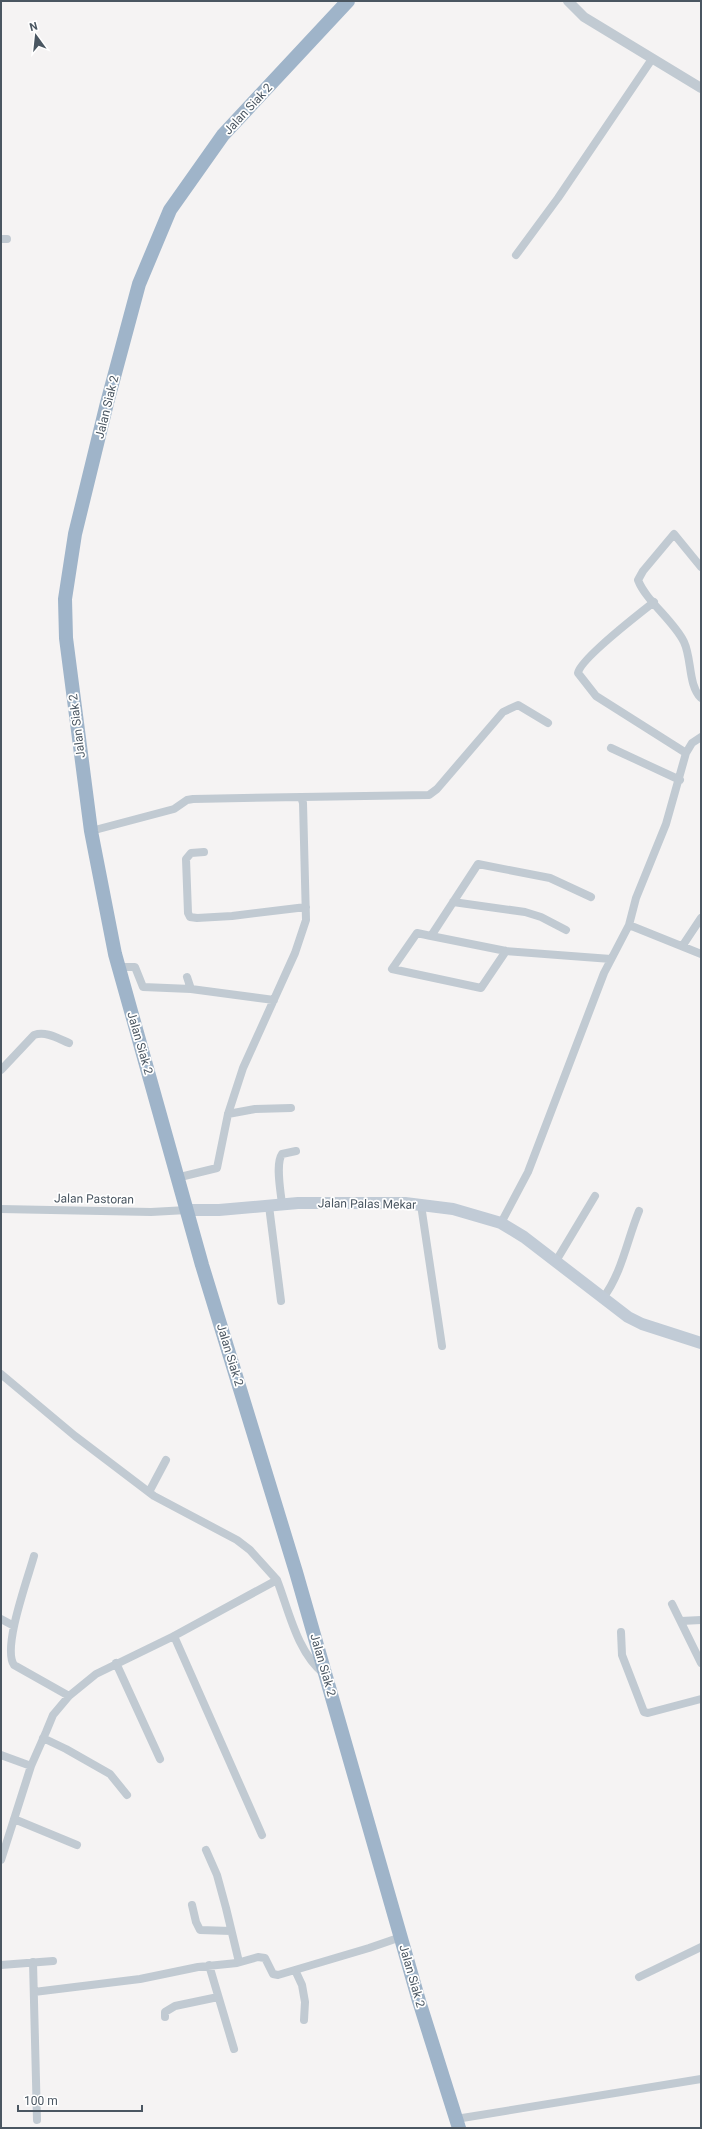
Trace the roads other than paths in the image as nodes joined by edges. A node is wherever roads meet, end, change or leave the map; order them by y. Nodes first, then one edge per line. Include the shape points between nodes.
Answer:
1 (348, 1) edge
2 (568, 1) edge
3 (652, 59) junction
4 (701, 88) edge
5 (516, 256) dead end
6 (701, 567) edge
7 (654, 602) junction
8 (701, 698) edge
9 (548, 723) dead end
10 (701, 736) edge
11 (611, 748) dead end
12 (686, 753) junction
13 (680, 780) junction
14 (301, 797) junction
15 (91, 830) junction
16 (204, 852) dead end
17 (591, 897) dead end
18 (453, 902) junction
19 (306, 907) junction
20 (701, 918) edge
21 (629, 925) junction
22 (566, 930) dead end
23 (431, 936) junction
24 (683, 946) junction
25 (506, 951) junction
26 (701, 954) edge
27 (610, 959) junction
28 (118, 967) junction
29 (187, 977) dead end
30 (191, 989) junction
31 (274, 1000) junction
32 (69, 1043) dead end
33 (1, 1070) edge
34 (291, 1108) dead end
35 (228, 1114) junction
36 (296, 1151) dead end
37 (176, 1178) junction
38 (595, 1196) dead end
39 (282, 1205) junction
40 (421, 1205) junction
41 (269, 1206) junction
42 (1, 1209) edge
43 (187, 1210) junction
44 (639, 1211) dead end
45 (501, 1223) junction
46 (556, 1261) junction
47 (603, 1298) junction
48 (281, 1302) dead end
49 (701, 1343) edge
50 (442, 1346) dead end
51 (1, 1374) edge
52 (166, 1460) dead end
53 (149, 1492) junction
54 (34, 1556) dead end
55 (277, 1580) junction
56 (672, 1604) dead end
57 (1, 1619) edge
58 (701, 1620) edge
59 (681, 1621) junction
60 (14, 1626) junction
61 (621, 1632) dead end
62 (174, 1636) junction
63 (116, 1663) junction
64 (701, 1663) edge
65 (326, 1676) junction
66 (69, 1696) junction
67 (701, 1699) edge
68 (43, 1738) junction
69 (1, 1756) edge
70 (160, 1759) dead end
71 (31, 1766) junction
72 (127, 1795) dead end
73 (14, 1818) junction
74 (262, 1835) dead end
75 (78, 1845) dead end
76 (206, 1850) dead end
77 (1, 1860) edge
78 (192, 1905) dead end
79 (231, 1931) junction
80 (401, 1937) junction
81 (701, 1947) edge
82 (53, 1961) dead end
83 (33, 1962) junction
84 (239, 1962) junction
85 (1, 1965) edge
86 (209, 1965) junction
87 (295, 1970) junction
88 (638, 1978) dead end
89 (34, 1992) junction
90 (218, 1997) junction
91 (164, 2018) dead end
92 (304, 2020) dead end
93 (234, 2049) dead end
94 (701, 2079) edge
95 (37, 2120) dead end
96 (457, 2124) edge

1 - 15 highway, Jalan Siak 2 via 223,135 170,210 139,284 75,534 65,599 67,646
2 - 3 street via 584,17
3 - 4 street
3 - 5 street
6 - 7 street via 677,535 673,534 638,577
7 - 8 street via 684,643 694,688
7 - 12 street via 612,635 578,673 596,696
9 - 14 street via 518,705 511,707 503,712 438,789 429,795
10 - 12 street via 692,743
11 - 13 street
12 - 13 street
13 - 21 street via 656,852 636,898
14 - 15 street via 193,799 174,809
14 - 19 street via 304,814
15 - 28 highway, Jalan Siak 2
16 - 19 street via 191,854 186,860 190,917 225,916
17 - 18 street via 550,878 478,864
18 - 22 street via 525,912
18 - 23 street
19 - 31 street via 306,920 295,953
20 - 24 street
21 - 24 street
21 - 27 street
23 - 25 street
23 - 25 street via 417,933 392,969 481,988
24 - 26 street
25 - 27 street
27 - 45 street via 528,1172
28 - 30 street via 135,967 143,987
28 - 37 highway, Jalan Siak 2
29 - 30 street
30 - 31 street
31 - 35 street via 243,1068
32 - 33 street via 46,1034 34,1035
34 - 35 street via 255,1109
35 - 37 street via 217,1168
36 - 39 street via 282,1154 280,1158 278,1167
37 - 43 highway, Jalan Siak 2
38 - 46 street
39 - 40 main road, Jalan Palas Mekar
39 - 41 main road, Jalan Palas Mekar
40 - 45 main road, Jalan Palas Mekar via 453,1209
40 - 50 street
41 - 43 main road, Jalan Palas Mekar
41 - 48 street
42 - 43 street, Jalan Pastoran via 151,1212
43 - 65 highway, Jalan Siak 2
44 - 47 street via 621,1264
45 - 46 main road, Jalan Palas Mekar
46 - 47 main road, Jalan Palas Mekar
47 - 49 main road, Jalan Palas Mekar via 642,1324
51 - 53 street via 74,1436
52 - 53 street
53 - 55 street via 237,1540 250,1550
54 - 60 street
55 - 62 street
55 - 65 street via 305,1652
56 - 59 street
57 - 60 street
58 - 59 street
59 - 64 street
60 - 66 street via 10,1648 10,1657 14,1665
61 - 67 street via 622,1655 644,1712
62 - 63 street
62 - 74 street
63 - 66 street via 96,1674
63 - 70 street
65 - 80 highway, Jalan Siak 2
66 - 68 street via 53,1715
68 - 71 street
68 - 72 street via 110,1774
69 - 71 street
71 - 73 street
73 - 75 street
73 - 77 street
76 - 79 street via 217,1875
78 - 79 street via 200,1930
79 - 84 street
80 - 87 street
80 - 96 highway, Jalan Siak 2
81 - 88 street
82 - 83 street
83 - 85 street
83 - 89 street
84 - 86 street
84 - 87 street via 258,1957 265,1958 275,1975
86 - 89 street via 140,1980
86 - 90 street
87 - 92 street via 302,1985 305,2002
89 - 95 street
90 - 91 street via 175,2006 165,2012
90 - 93 street
94 - 96 street

